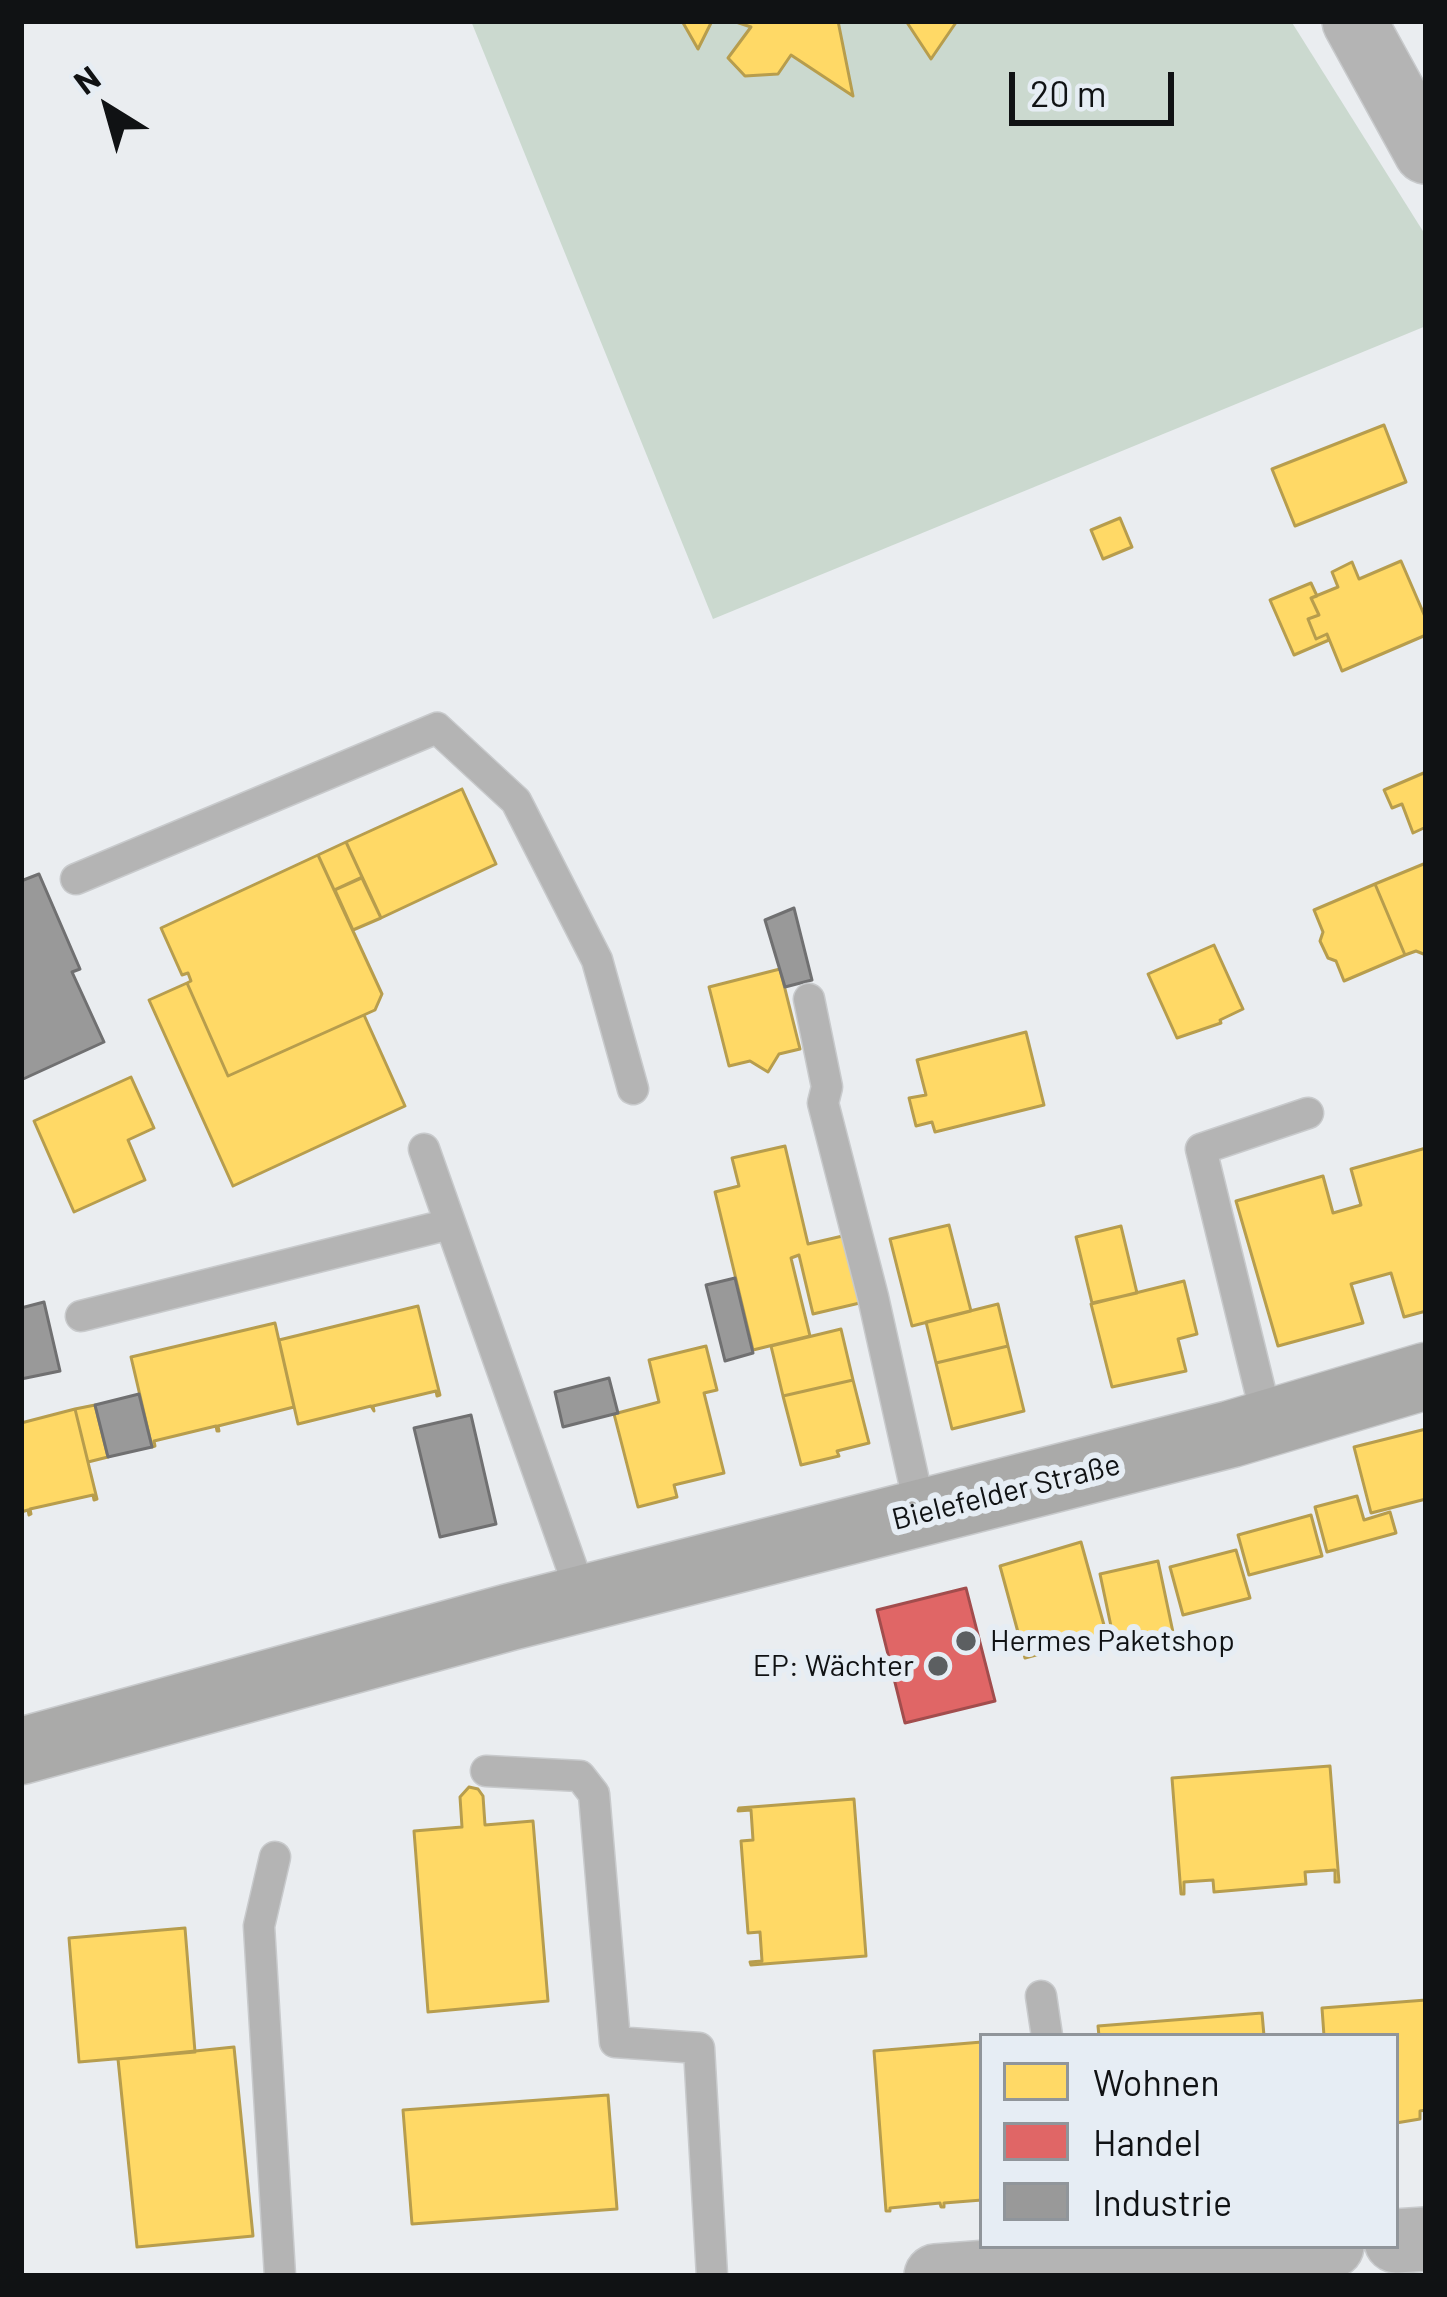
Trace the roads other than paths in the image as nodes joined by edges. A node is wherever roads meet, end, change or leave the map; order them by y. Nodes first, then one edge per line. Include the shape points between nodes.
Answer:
1 (1354, 21) edge
2 (1426, 152) edge
3 (76, 879) dead end
4 (808, 999) dead end
5 (633, 1089) dead end
6 (1308, 1113) dead end
7 (424, 1149) dead end
8 (450, 1224) junction
9 (81, 1316) dead end
10 (1426, 1376) edge
11 (1268, 1423) junction
12 (922, 1513) junction
13 (583, 1599) junction
14 (21, 1751) edge
15 (486, 1771) dead end
16 (275, 1857) dead end
17 (1041, 1996) dead end
18 (1047, 2033) edge
19 (1257, 2249) edge
20 (1081, 2256) edge
21 (280, 2276) edge
22 (712, 2276) edge
23 (936, 2276) edge

1 - 2 street
3 - 5 lane via 437,728 516,801 597,960
4 - 12 lane via 827,1087 823,1103
6 - 11 lane via 1201,1149
7 - 8 lane
8 - 9 lane
8 - 13 lane
10 - 11 main road, Bielefelder Straße
11 - 12 main road, Bielefelder Straße
12 - 13 main road, Bielefelder Straße
13 - 14 main road, Bielefelder Straße
15 - 22 lane via 580,1776 593,1794 615,2042 699,2048
16 - 21 lane via 259,1926
17 - 18 lane
19 - 20 street
20 - 23 street

